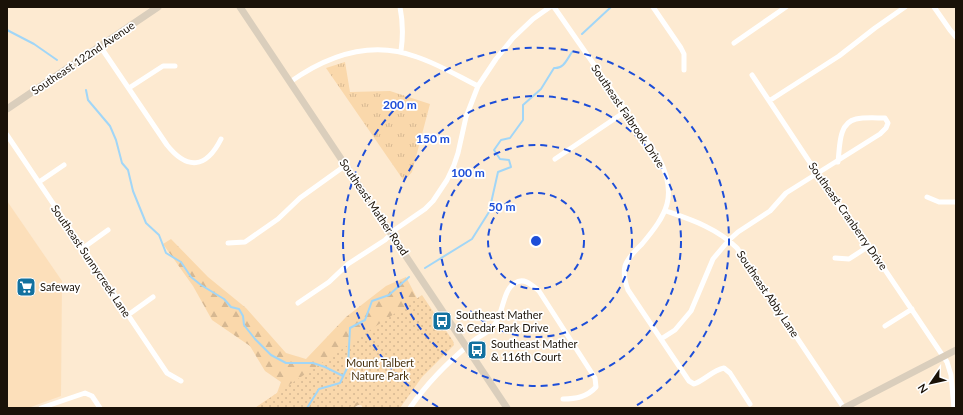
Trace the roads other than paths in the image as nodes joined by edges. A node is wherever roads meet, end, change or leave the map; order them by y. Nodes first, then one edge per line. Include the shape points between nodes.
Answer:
1 (158, 7) edge
2 (240, 7) edge
3 (400, 7) edge
4 (550, 7) edge
5 (554, 7) edge
6 (653, 7) edge
7 (786, 7) edge
8 (905, 7) edge
9 (934, 7) edge
10 (956, 37) edge
11 (734, 43) dead end
12 (100, 46) junction
13 (401, 52) junction
14 (175, 66) dead end
15 (684, 70) dead end
16 (752, 75) dead end
17 (290, 82) junction
18 (478, 86) junction
19 (128, 88) junction
20 (769, 101) junction
21 (7, 109) edge
22 (626, 111) junction
23 (7, 135) edge
24 (221, 139) dead end
25 (555, 159) dead end
26 (838, 162) junction
27 (64, 165) dead end
28 (346, 165) junction
29 (818, 174) junction
30 (39, 182) junction
31 (927, 197) dead end
32 (956, 202) edge
33 (666, 211) junction
34 (108, 230) dead end
35 (391, 234) junction
36 (729, 240) junction
37 (228, 243) dead end
38 (870, 246) junction
39 (83, 248) junction
40 (835, 258) dead end
41 (153, 298) dead end
42 (298, 303) dead end
43 (912, 309) junction
44 (128, 315) junction
45 (885, 326) dead end
46 (661, 339) junction
47 (467, 347) junction
48 (956, 350) edge
49 (943, 357) junction
50 (181, 381) dead end
51 (564, 400) dead end
52 (750, 404) dead end
53 (41, 408) edge
54 (100, 408) edge
55 (410, 408) edge
56 (507, 408) edge
57 (844, 408) edge
58 (954, 408) edge

1 - 12 street, Southeast 122nd Avenue
2 - 17 street, Southeast Mather Road
3 - 13 street via 403,38
4 - 18 street via 513,38
5 - 22 street, Southeast Falbrook Drive
6 - 15 street via 684,54
7 - 11 street
8 - 20 street via 839,56
9 - 10 street
12 - 19 street
12 - 21 street, Southeast 122nd Avenue
13 - 17 street via 374,50 345,54 317,64
13 - 18 street via 418,57
14 - 19 street via 163,66
16 - 20 street, Southeast Cranberry Drive
17 - 28 street, Southeast Mather Road
18 - 35 street via 447,180 425,209
19 - 24 street via 167,145 182,160 199,162 215,150
20 - 29 street, Southeast Cranberry Drive
22 - 25 street
22 - 33 street, Southeast Falbrook Drive via 664,168 669,186
23 - 30 street, Southeast Sunnycreek Lane
26 - 26 street via 880,134 888,123 885,118 856,119 847,124 842,133
26 - 29 street
27 - 30 street
28 - 35 street, Southeast Mather Road
28 - 37 street via 245,242
29 - 36 street via 786,193 770,211
29 - 38 street, Southeast Cranberry Drive via 844,214
30 - 39 street, Southeast Sunnycreek Lane
31 - 32 street via 939,202
33 - 36 street, Southeast Abby Lane via 717,231
33 - 46 street, Southeast Falbrook Drive via 657,226 629,259 624,274 628,290
34 - 39 street
35 - 42 street
35 - 47 street, Southeast Mather Road
36 - 46 street via 713,259 691,311 675,330
36 - 57 street, Southeast Abby Lane via 745,259
38 - 40 street via 849,258
38 - 43 street, Southeast Cranberry Drive
39 - 44 street, Southeast Sunnycreek Lane
41 - 44 street
43 - 45 street
43 - 49 street, Southeast Cranberry Drive
44 - 50 street, Southeast Sunnycreek Lane via 167,373
46 - 52 street, Southeast Falbrook Drive via 689,381 694,384 700,382 724,368
47 - 51 street via 494,325 514,283 531,283 595,378 596,387 592,392 586,396
47 - 55 street via 429,382
47 - 56 street, Southeast Mather Road
48 - 49 street
49 - 57 street
49 - 58 street, Southeast Cranberry Drive via 951,375
53 - 54 street via 85,393 92,396

